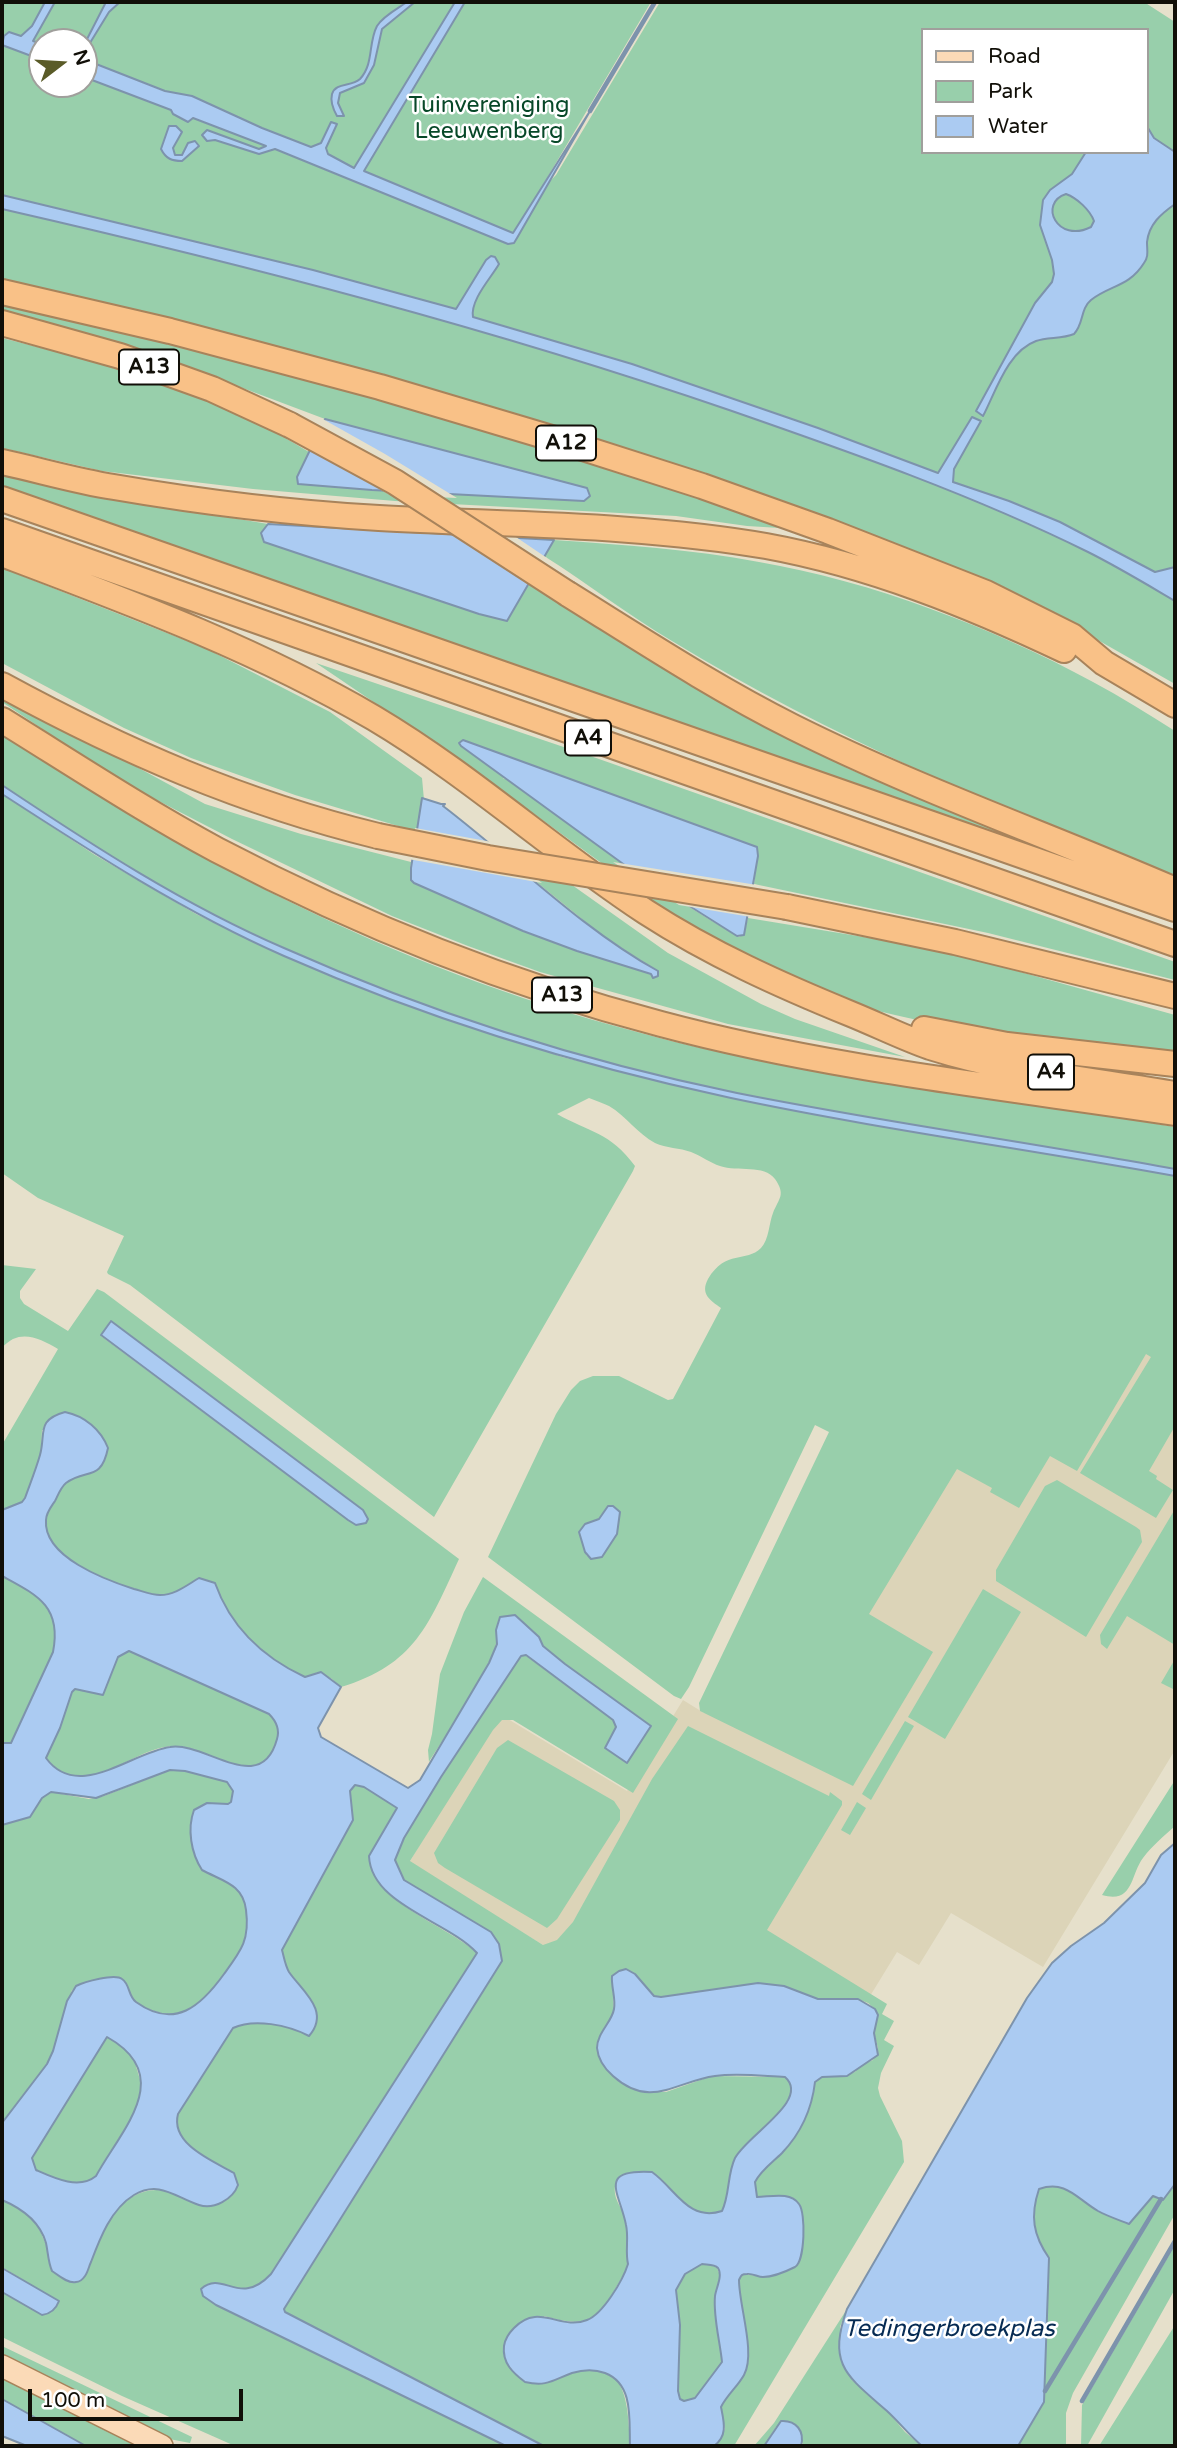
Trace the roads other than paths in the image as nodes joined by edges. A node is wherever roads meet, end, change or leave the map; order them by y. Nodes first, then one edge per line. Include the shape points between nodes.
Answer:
1 (2, 292) edge
2 (2, 323) edge
3 (2, 462) edge
4 (2, 499) edge
5 (2, 531) edge
6 (2, 554) edge
7 (1104, 663) junction
8 (2, 685) edge
9 (1175, 705) edge
10 (2, 720) edge
11 (1175, 890) edge
12 (1175, 909) edge
13 (1175, 944) edge
14 (1175, 996) edge
15 (848, 1013) junction
16 (1175, 1064) edge
17 (1175, 1094) edge
18 (1175, 1113) edge
19 (2, 2366) edge
20 (162, 2446) edge

1 - 7 highway, A12 via 380,387 702,486 986,593 1072,636
2 - 11 highway, A13, bridge via 120,356 212,389 290,425 395,482 700,676 791,727 894,775
3 - 7 highway, A12 via 113,487 248,505 376,518 596,527 768,547 904,583 992,616 1067,652
4 - 12 highway, A4
5 - 13 highway, A4
6 - 15 highway, A4 via 216,638 330,693 461,775 666,925 731,962
7 - 9 highway, A12
8 - 14 highway, bridge via 184,774 274,807 378,836 787,907 956,942
10 - 18 highway, A13 via 164,820 264,873 394,933 538,987 662,1024 845,1064
15 - 16 highway, A4 via 1007,1045
15 - 17 highway, A4 via 961,1055
19 - 20 main road

